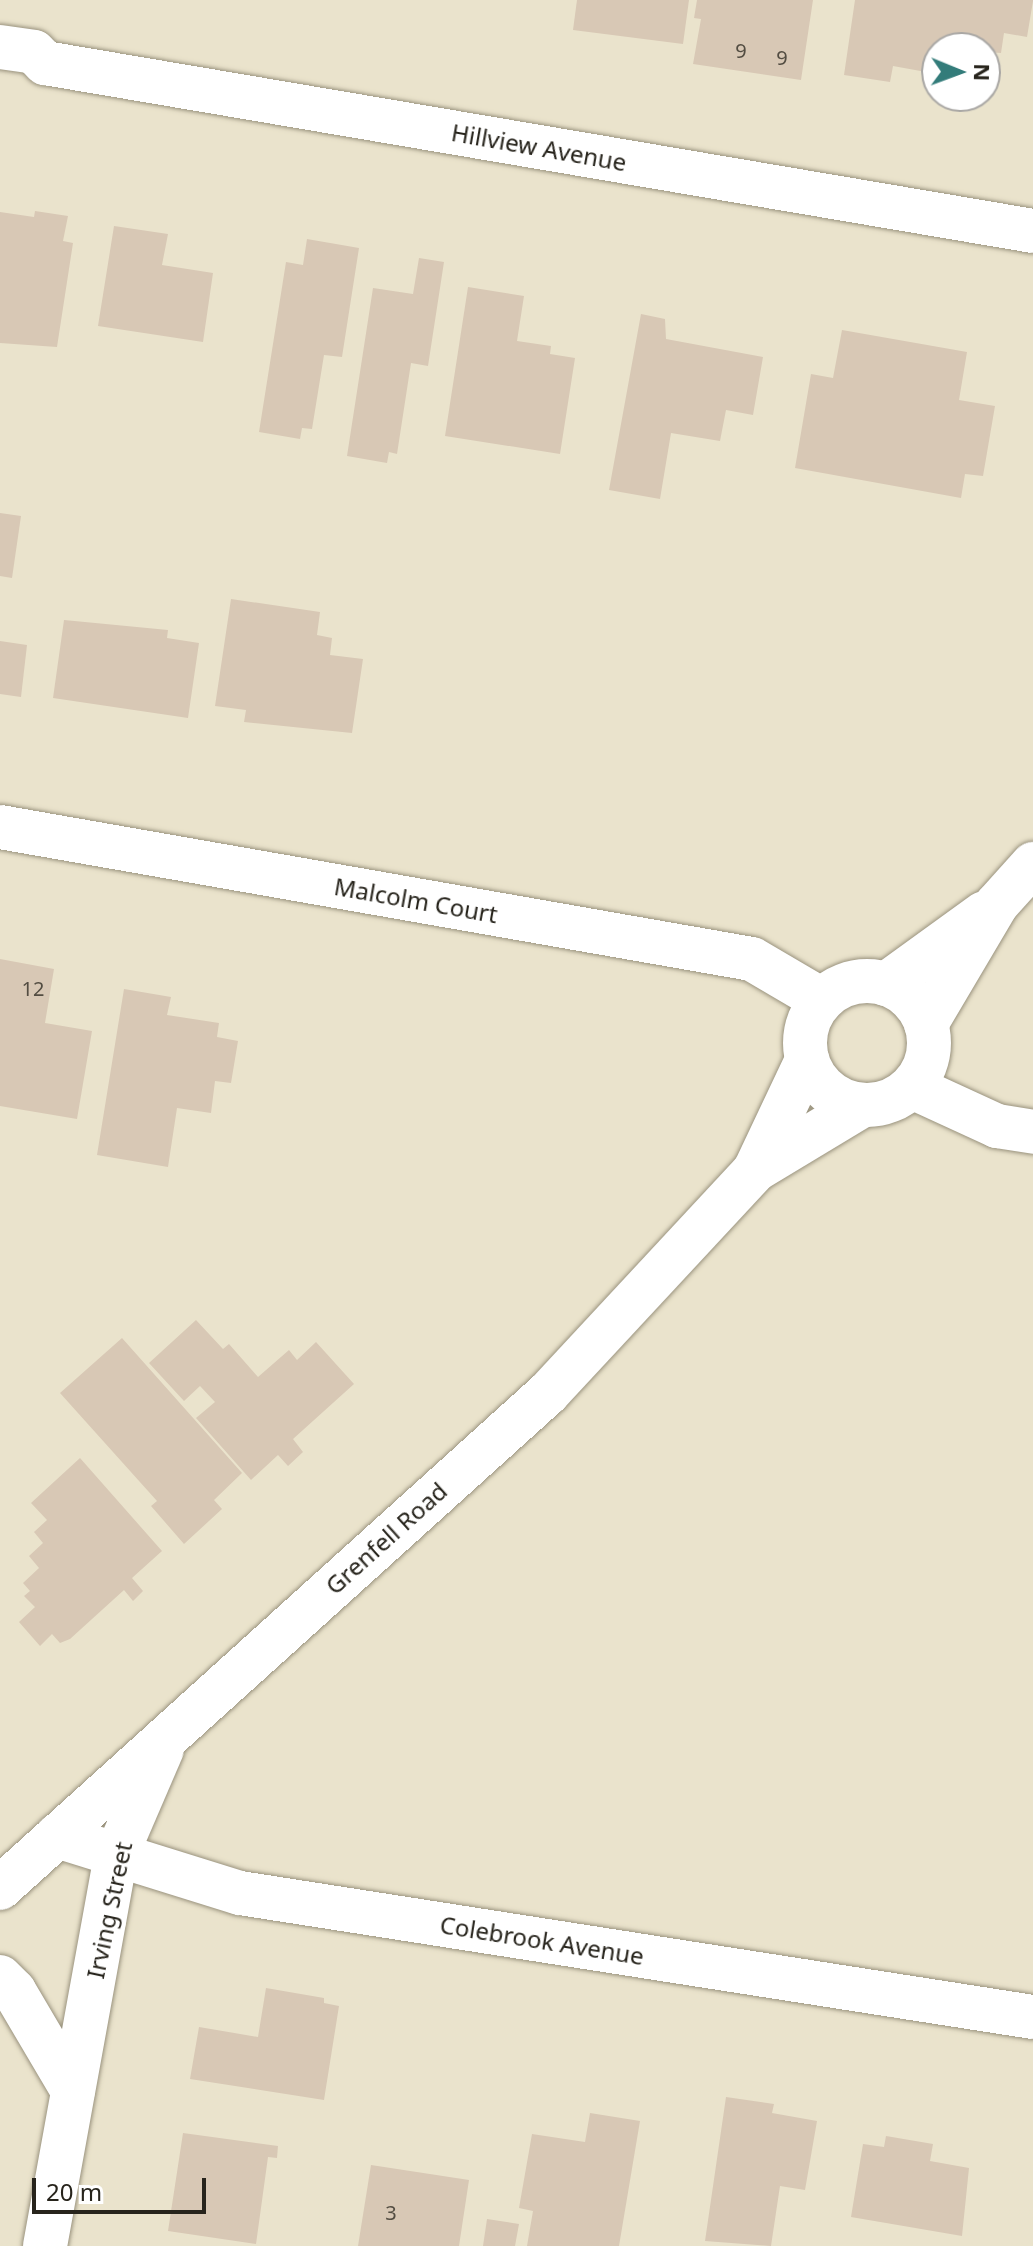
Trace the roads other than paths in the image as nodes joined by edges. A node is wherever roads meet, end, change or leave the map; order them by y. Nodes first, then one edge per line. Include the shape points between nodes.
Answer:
1 (0, 47) edge
2 (45, 63) junction
3 (0, 71) edge
4 (1033, 231) edge
5 (0, 827) edge
6 (1033, 864) edge
7 (997, 904) junction
8 (886, 984) junction
9 (822, 1000) junction
10 (926, 1024) junction
11 (807, 1060) junction
12 (912, 1087) junction
13 (861, 1106) junction
14 (1033, 1132) edge
15 (755, 1170) junction
16 (167, 1736) junction
17 (57, 1836) junction
18 (116, 1856) junction
19 (0, 1888) edge
20 (0, 1977) edge
21 (1033, 2017) edge
22 (73, 2091) junction
23 (45, 2246) edge

1 - 2 street, Hillview Avenue via 34,52
2 - 3 street, Hillview Avenue via 31,73
2 - 4 street, Hillview Avenue
5 - 9 street, Malcolm Court via 752,959
6 - 7 street
7 - 8 street
7 - 10 street
8 - 9 street via 851,983
8 - 10 street via 903,992
9 - 11 street via 805,1039
10 - 12 street via 928,1057
11 - 13 street via 828,1091
11 - 15 street, Grenfell Road
12 - 13 street via 880,1105
12 - 14 street via 997,1126
13 - 15 street, Grenfell Road
15 - 16 street, Grenfell Road via 548,1393
16 - 17 street, Grenfell Road
16 - 18 street, Irving Street
17 - 18 street, Colebrook Avenue
17 - 19 street, Grenfell Road
18 - 21 street, Colebrook Avenue via 240,1893
18 - 22 street, Irving Street
20 - 22 street via 14,1991
22 - 23 street, Irving Street

